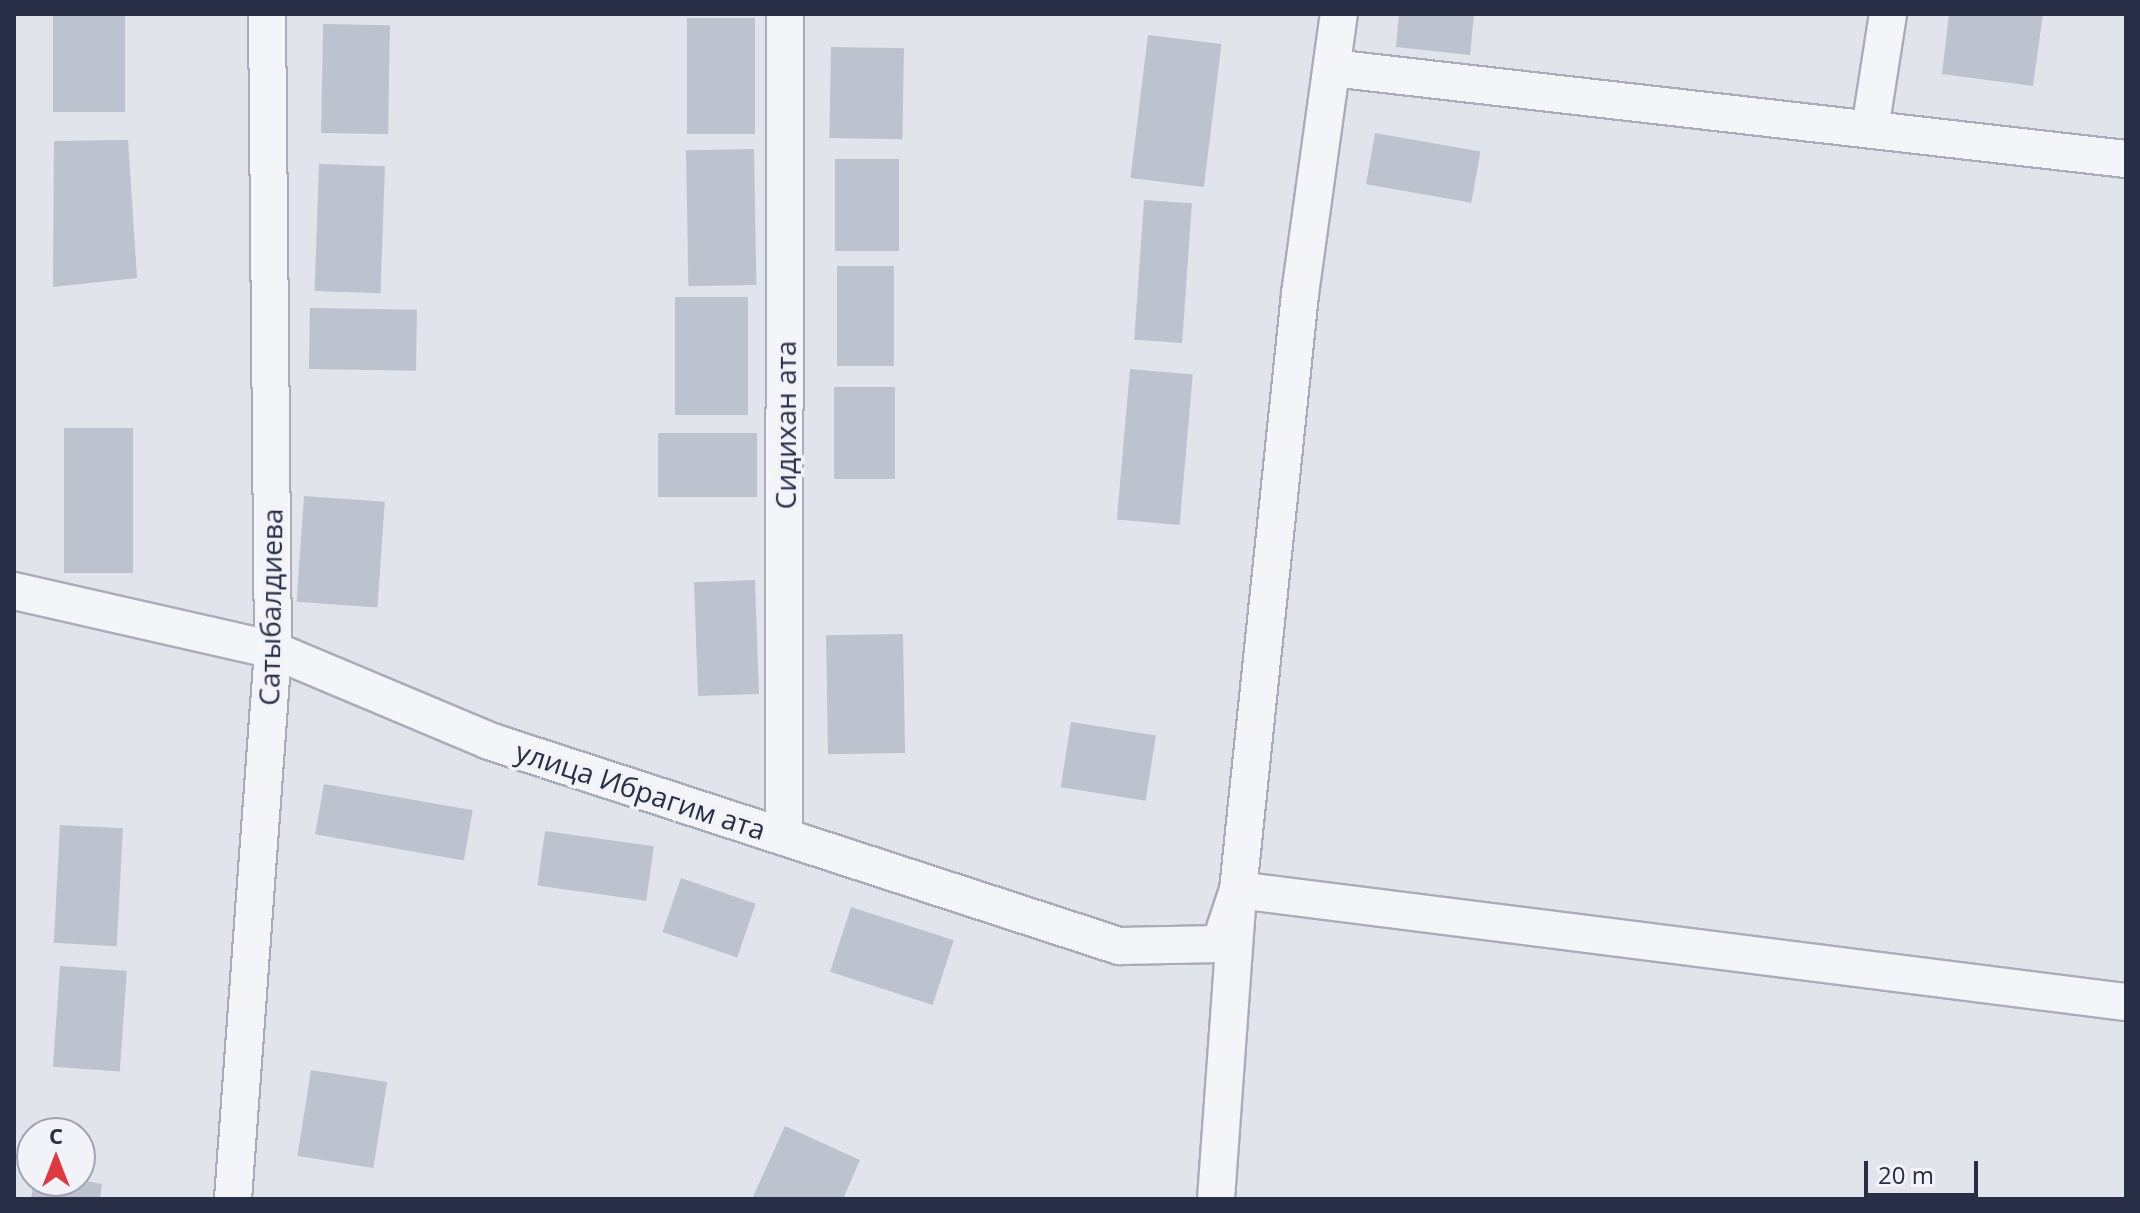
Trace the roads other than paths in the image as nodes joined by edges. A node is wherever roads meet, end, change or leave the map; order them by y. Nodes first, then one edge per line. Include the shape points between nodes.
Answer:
1 (267, 14) edge
2 (785, 14) edge
3 (1339, 14) edge
4 (1888, 14) edge
5 (1332, 68) junction
6 (1870, 129) junction
7 (2126, 159) edge
8 (14, 591) edge
9 (273, 650) junction
10 (784, 837) junction
11 (1238, 890) junction
12 (2126, 1002) edge
13 (233, 1199) edge
14 (1216, 1199) edge

1 - 9 street, Сатыбалдиева
2 - 10 street, Сидихан ата
3 - 5 street
4 - 6 street
5 - 6 street
5 - 11 street via 1300,294
6 - 7 street
8 - 9 street, улица Ибрагим ата
9 - 10 street, улица Ибрагим ата via 489,741
9 - 13 street, Сатыбалдиева
10 - 11 street, улица Ибрагим ата via 1119,946 1220,944
11 - 12 street
11 - 14 street

